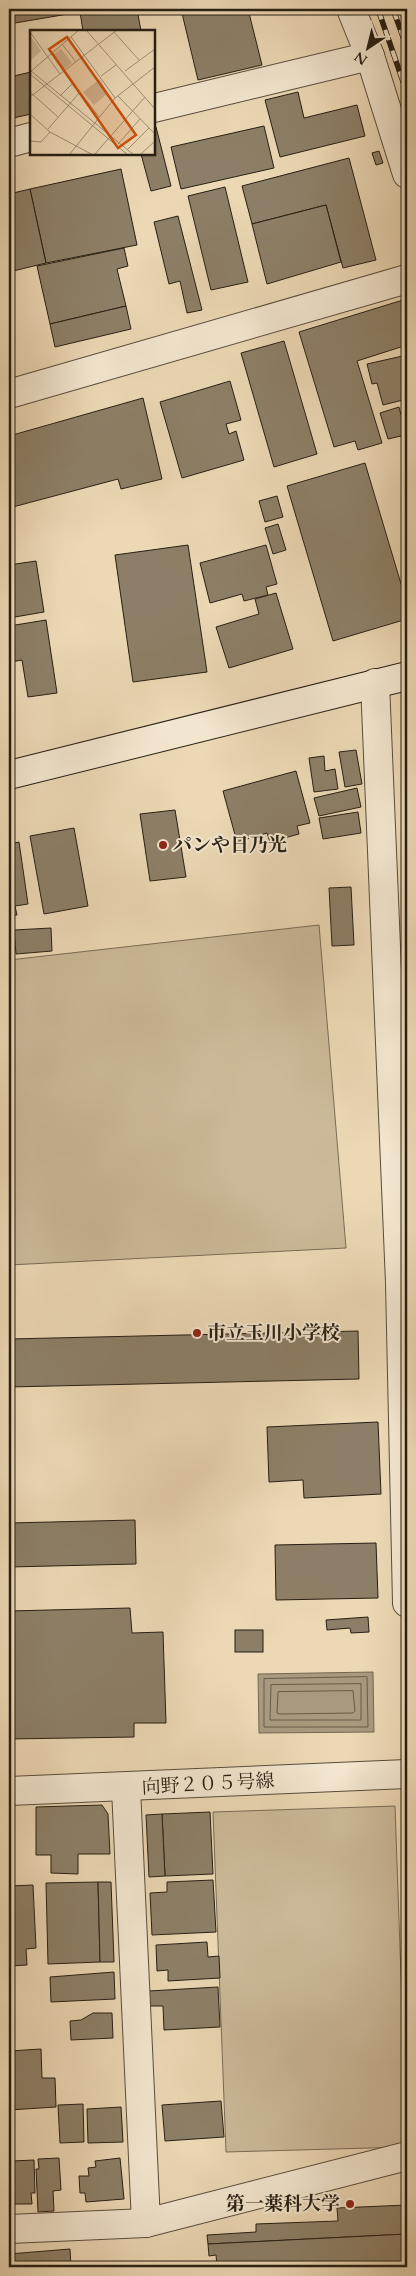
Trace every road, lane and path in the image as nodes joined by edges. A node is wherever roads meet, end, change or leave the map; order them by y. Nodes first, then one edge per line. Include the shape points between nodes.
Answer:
1 (351, 9) edge
2 (370, 56) junction
3 (155, 108) edge
4 (30, 137) edge
5 (9, 143) edge
6 (407, 174) edge
7 (407, 279) edge
8 (9, 394) edge
9 (407, 676) edge
10 (375, 683) junction
11 (9, 775) edge
12 (404, 1282) edge
13 (406, 1483) edge
14 (407, 1603) edge
15 (407, 1774) edge
16 (126, 1788) junction
17 (9, 1791) edge
18 (407, 2156) edge
19 (146, 2222) junction
20 (9, 2229) edge

1 - 2 street
2 - 3 street
2 - 6 street
4 - 5 street
7 - 8 street
9 - 10 street
10 - 11 street
10 - 12 street
12 - 13 street
13 - 14 street
15 - 16 street, 向野２０５号線
16 - 17 street, 向野２０５号線
16 - 19 street
18 - 19 street
19 - 20 street

